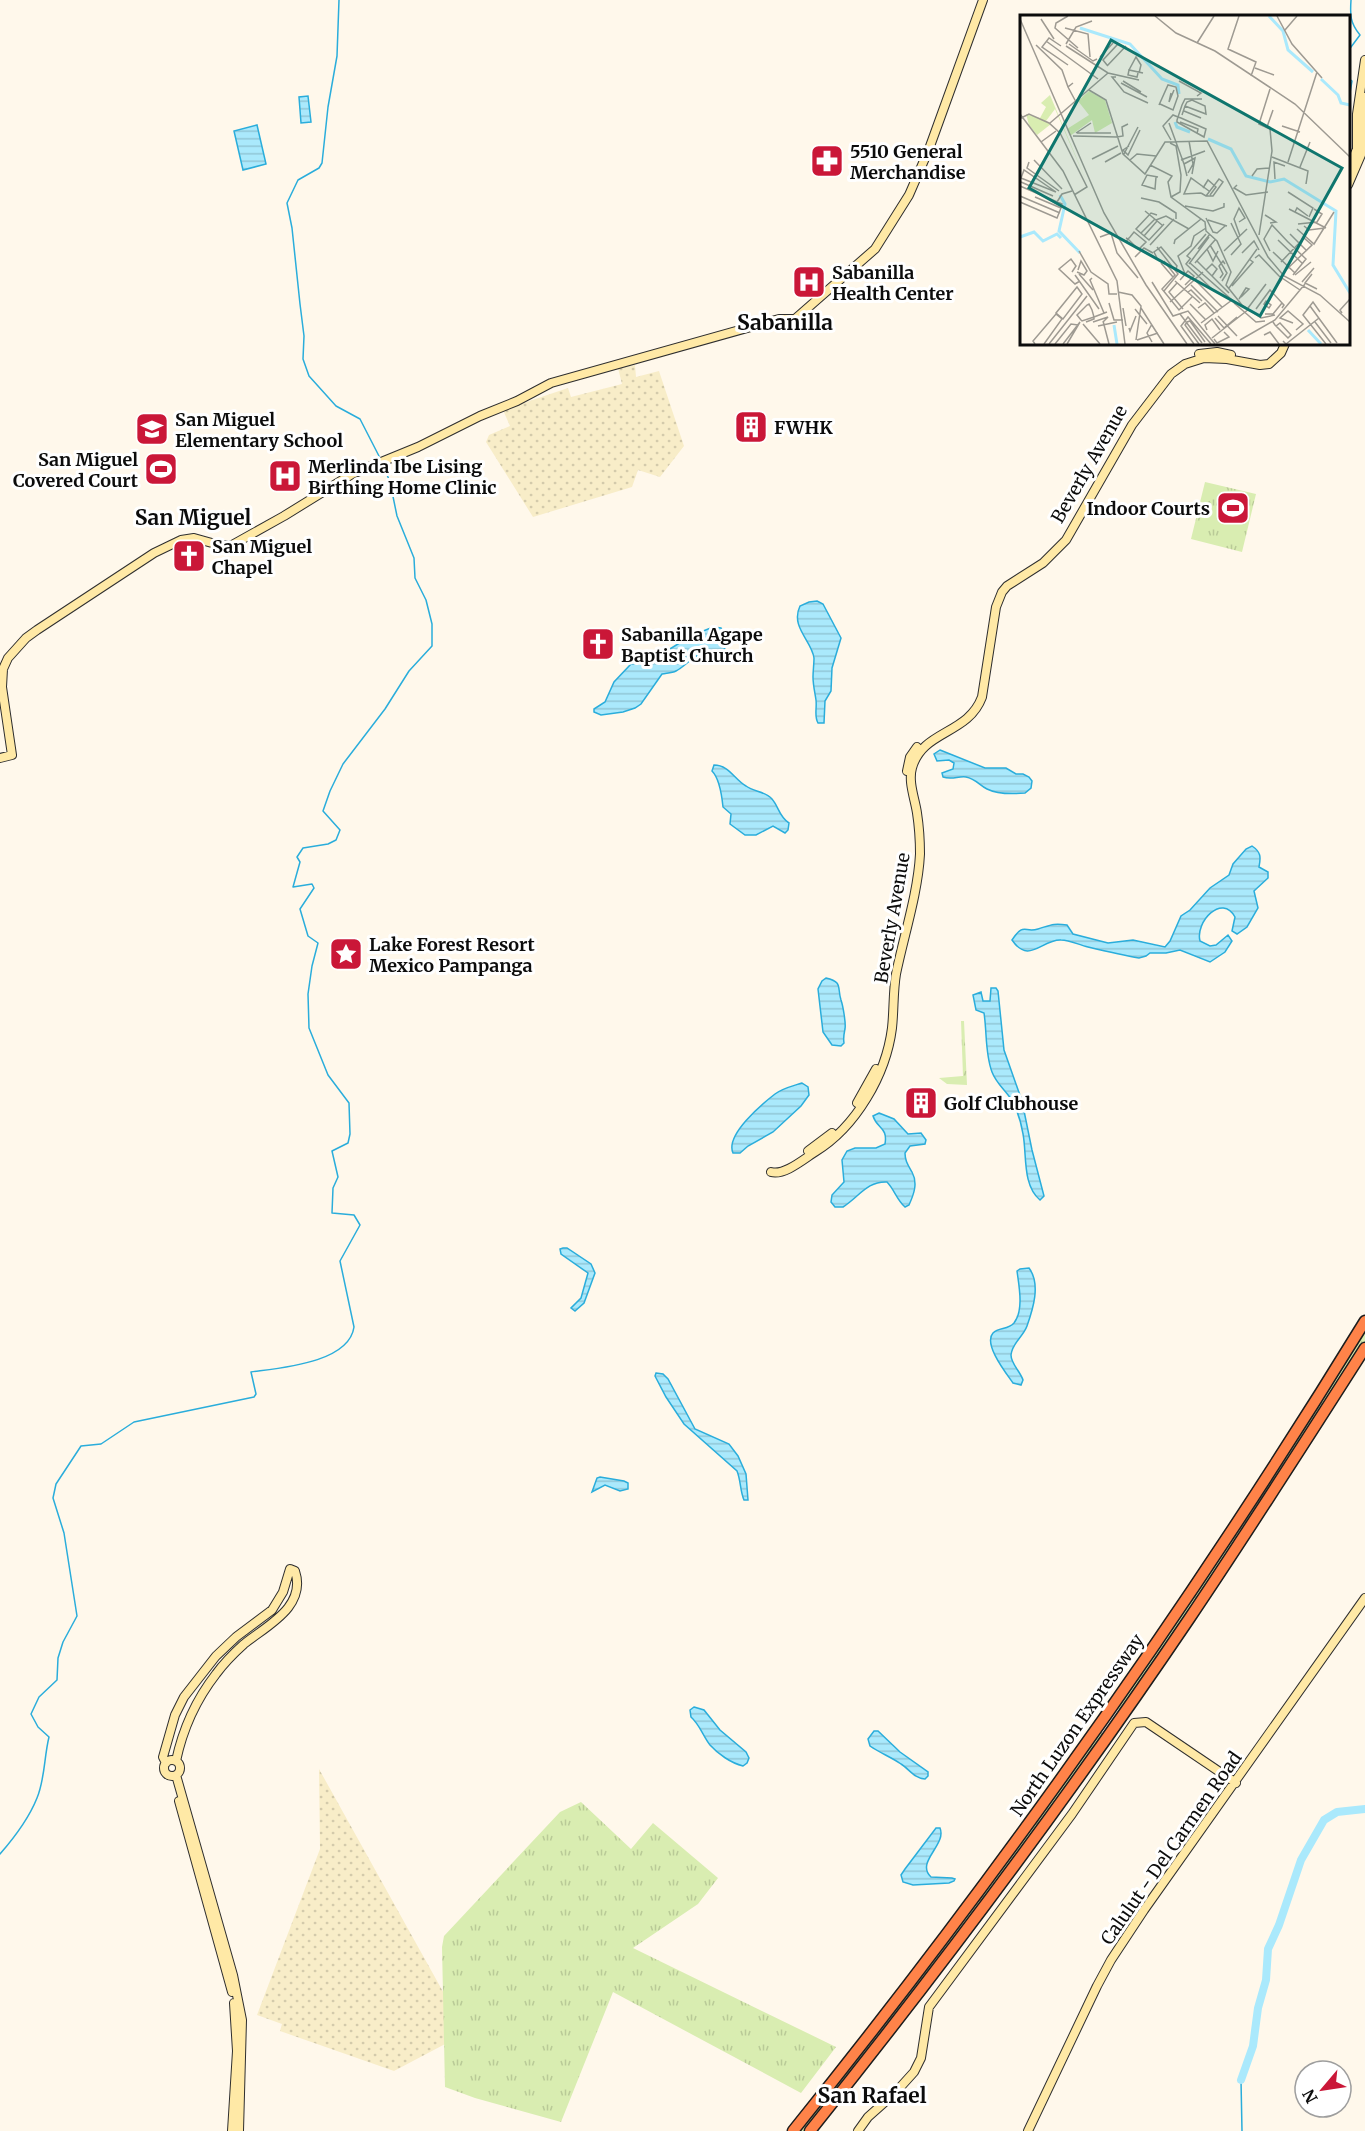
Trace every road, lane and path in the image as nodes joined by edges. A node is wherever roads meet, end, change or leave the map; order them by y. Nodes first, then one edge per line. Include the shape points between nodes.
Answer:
1 (982, 0) edge
2 (1365, 60) edge
3 (1365, 97) edge
4 (1350, 165) edge
5 (1350, 180) edge
6 (1279, 345) edge
7 (1285, 345) edge
8 (0, 758) edge
9 (1365, 1322) edge
10 (1365, 1348) edge
11 (1365, 1598) edge
12 (176, 1761) junction
13 (166, 1763) junction
14 (174, 1775) junction
15 (1236, 1783) junction
16 (232, 2131) edge
17 (239, 2131) edge
18 (793, 2131) edge
19 (810, 2131) edge
20 (858, 2131) edge
21 (1028, 2131) edge

1 - 8 street via 909,195 875,249 795,319 779,319 560,380 342,480 232,545 194,538 154,554 27,638 8,658 2,687 12,755
2 - 4 street via 1357,114 1357,149
3 - 5 street via 1361,155
6 - 7 street, Beverly Avenue via 1268,361 1210,352 1170,368 1126,425 1063,538 999,590 992,606 974,705 958,721 924,739 908,763 916,854 893,968 888,1030 878,1063 844,1121 817,1144 774,1170 777,1173 834,1137 857,1112 882,1067 920,855 912,766 921,748 961,725 978,707 1002,592 1043,563 1066,540 1132,426 1171,374 1204,358 1269,364
9 - 18 highway, North Luzon Expressway via 1248,1505 1091,1737 933,1953
10 - 19 highway, North Luzon Expressway via 1212,1584 1102,1743 946,1958
11 - 15 street, Calulut - Del Carmen Road
12 - 13 street
12 - 13 street via 187,1720 197,1702 229,1659 286,1611 297,1582 295,1570 290,1569 272,1610 216,1656 183,1697 163,1756
12 - 14 street via 180,1769
13 - 14 street via 165,1772
14 - 16 street via 234,2002 237,2051
14 - 17 street via 233,1975 242,2020
15 - 20 street via 1153,1726 1134,1723 1072,1814 928,2007 921,2058 914,2072
15 - 21 street, Calulut - Del Carmen Road via 1111,1960

